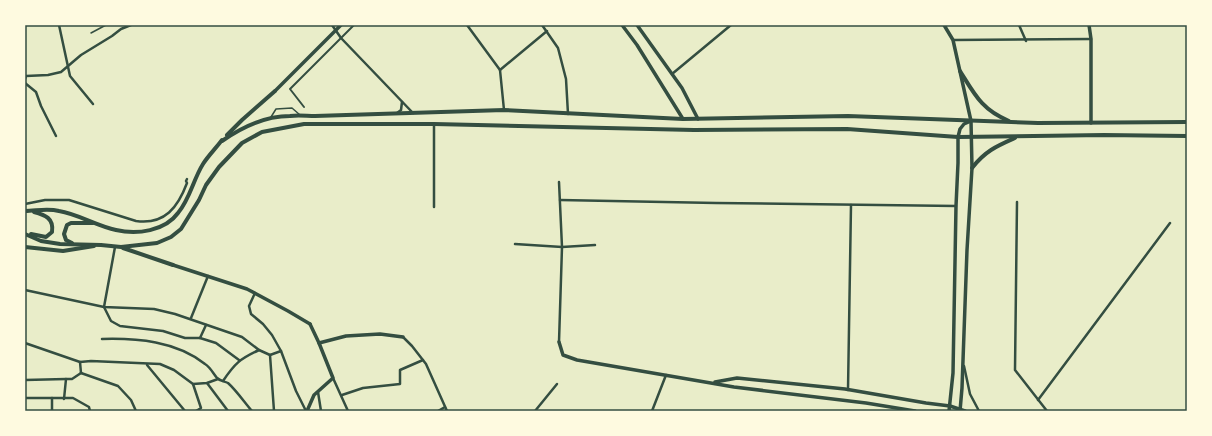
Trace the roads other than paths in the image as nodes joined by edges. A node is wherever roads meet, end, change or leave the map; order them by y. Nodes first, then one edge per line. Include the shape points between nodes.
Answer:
1 (59, 25) edge
2 (106, 25) edge
3 (131, 25) edge
4 (332, 25) edge
5 (341, 25) edge
6 (354, 25) edge
7 (467, 25) edge
8 (542, 25) edge
9 (622, 25) edge
10 (637, 25) edge
11 (731, 25) edge
12 (944, 25) edge
13 (1019, 25) edge
14 (1089, 25) edge
15 (336, 31) junction
16 (547, 31) junction
17 (91, 32) dead end
18 (341, 38) junction
19 (1091, 39) junction
20 (953, 40) junction
21 (1026, 41) junction
22 (68, 67) junction
23 (500, 70) junction
24 (960, 71) junction
25 (672, 74) junction
26 (25, 79) edge
27 (25, 83) edge
28 (275, 91) joint
29 (402, 102) junction
30 (94, 104) dead end
31 (304, 107) dead end
32 (504, 110) junction
33 (395, 114) junction
34 (413, 114) junction
35 (568, 114) junction
36 (301, 116) junction
37 (270, 118) junction
38 (683, 119) junction
39 (698, 119) junction
40 (971, 121) junction
41 (1011, 122) junction
42 (1187, 122) edge
43 (1092, 123) junction
44 (434, 124) junction
45 (56, 136) dead end
46 (1019, 136) junction
47 (1187, 136) edge
48 (958, 137) junction
49 (972, 137) junction
50 (222, 141) junction
51 (972, 168) junction
52 (187, 179) dead end
53 (559, 182) dead end
54 (560, 200) junction
55 (1017, 202) dead end
56 (25, 204) edge
57 (851, 205) junction
58 (956, 206) junction
59 (434, 207) dead end
60 (25, 211) edge
61 (31, 211) junction
62 (97, 223) junction
63 (1170, 223) dead end
64 (25, 234) edge
65 (76, 244) junction
66 (515, 244) dead end
67 (101, 245) junction
68 (595, 245) dead end
69 (25, 247) edge
70 (115, 247) junction
71 (121, 247) junction
72 (562, 247) junction
73 (173, 265) joint
74 (208, 276) junction
75 (25, 290) edge
76 (255, 293) junction
77 (104, 307) junction
78 (191, 318) junction
79 (206, 325) junction
80 (403, 337) joint
81 (200, 338) junction
82 (102, 340) dead end
83 (559, 342) joint
84 (25, 343) edge
85 (319, 343) junction
86 (259, 350) junction
87 (281, 351) junction
88 (270, 355) junction
89 (239, 360) junction
90 (423, 360) junction
91 (80, 362) junction
92 (963, 362) junction
93 (146, 364) junction
94 (81, 373) junction
95 (666, 375) junction
96 (333, 378) junction
97 (66, 379) junction
98 (218, 379) junction
99 (25, 380) edge
100 (223, 381) junction
101 (207, 383) junction
102 (713, 383) junction
103 (193, 384) junction
104 (557, 384) dead end
105 (848, 390) junction
106 (318, 392) junction
107 (342, 395) junction
108 (25, 398) edge
109 (53, 398) junction
110 (64, 399) junction
111 (1038, 400) junction
112 (950, 406) junction
113 (445, 407) junction
114 (960, 410) edge
115 (52, 411) edge
116 (90, 411) edge
117 (136, 411) edge
118 (186, 411) edge
119 (196, 411) edge
120 (228, 411) edge
121 (252, 411) edge
122 (274, 411) edge
123 (306, 411) edge
124 (321, 411) edge
125 (348, 411) edge
126 (438, 411) edge
127 (447, 411) edge
128 (535, 411) edge
129 (652, 411) edge
130 (915, 411) edge
131 (949, 411) edge
132 (965, 411) edge
133 (979, 411) edge
134 (1047, 411) edge

1 - 22 street
2 - 17 lane
3 - 22 street via 81,55
4 - 15 street
5 - 15 main road
6 - 18 street
7 - 23 street
8 - 16 street
9 - 38 main road via 637,44
10 - 25 main road
11 - 25 street
12 - 20 main road
13 - 21 street
14 - 19 main road
15 - 18 street
15 - 28 main road
16 - 23 street
16 - 35 street via 558,48 566,78
18 - 29 street
18 - 31 street via 290,89
19 - 21 street
19 - 43 main road
20 - 21 street
20 - 24 main road
22 - 26 street via 61,72 26,76
22 - 30 street via 70,76
23 - 32 street
24 - 40 main road
24 - 41 main road via 986,108 995,116
25 - 39 main road
27 - 45 street via 36,92
28 - 50 main road
29 - 33 street via 402,110
29 - 34 street
32 - 34 main road
32 - 35 main road
33 - 34 main road
33 - 36 main road
35 - 38 main road
36 - 37 main road
36 - 37 lane via 292,108 276,109
37 - 50 main road via 242,128
38 - 39 main road
39 - 40 main road via 848,116
40 - 41 main road
40 - 48 main road via 960,128
40 - 49 main road
41 - 43 main road
42 - 43 main road
44 - 48 main road via 694,130 847,129
44 - 59 street
44 - 71 main road via 304,124 262,132 242,144 219,167 181,228 171,237 157,243
46 - 47 main road
46 - 49 main road
46 - 51 main road via 991,149
48 - 49 main road
48 - 58 main road
49 - 51 main road
50 - 62 main road via 203,164 185,203 169,222 155,229 138,232 117,230
51 - 92 main road
52 - 56 street via 184,192 169,214 152,222 136,221 69,200 45,200
53 - 54 street
54 - 57 street
54 - 72 street
55 - 111 street via 1015,370
57 - 58 street
57 - 105 street
58 - 112 main road via 953,373
60 - 61 main road
61 - 62 main road via 60,211
61 - 64 main road via 49,217 52,232 46,237
62 - 65 main road via 66,225 66,240
63 - 111 street
64 - 65 main road via 50,243
65 - 67 main road
66 - 72 street
67 - 69 main road via 63,251
67 - 70 main road
68 - 72 street
70 - 71 main road
70 - 77 street
71 - 73 main road
72 - 83 street
73 - 74 main road
74 - 76 main road
74 - 78 street
75 - 77 street
76 - 85 main road via 310,324
76 - 87 street via 249,306 250,314 263,324
77 - 78 street via 154,309
77 - 81 street via 111,321 120,326 163,331 185,338
78 - 79 street
79 - 81 street
79 - 86 street via 242,336
80 - 85 main road via 380,334 346,336
80 - 90 street
81 - 89 street via 216,343
82 - 98 street via 146,341 176,347 206,364
83 - 95 main road via 562,355 577,360
84 - 91 street
85 - 96 main road
86 - 88 street
86 - 89 street
87 - 88 street
87 - 123 street
88 - 122 street
89 - 100 street
90 - 107 street via 400,370 400,384 363,388
90 - 113 street
91 - 93 street
91 - 94 street
92 - 114 main road
92 - 133 street via 970,394
93 - 103 street via 160,364 174,370
93 - 118 street
94 - 97 street
94 - 117 street via 118,386 131,400
95 - 102 main road
95 - 129 street
96 - 106 main road
96 - 107 street
97 - 99 street
97 - 110 street
98 - 100 street
98 - 101 street
100 - 121 street
101 - 103 street
101 - 120 street
102 - 105 main road via 737,378
102 - 130 main road
103 - 119 street via 201,408
104 - 128 street
105 - 112 main road
106 - 123 main road
106 - 124 street
107 - 125 street
108 - 109 street
109 - 110 street
109 - 115 street
110 - 116 street via 73,398 89,407
111 - 134 street
112 - 114 main road
112 - 131 main road
113 - 126 street
113 - 127 street
114 - 132 main road

